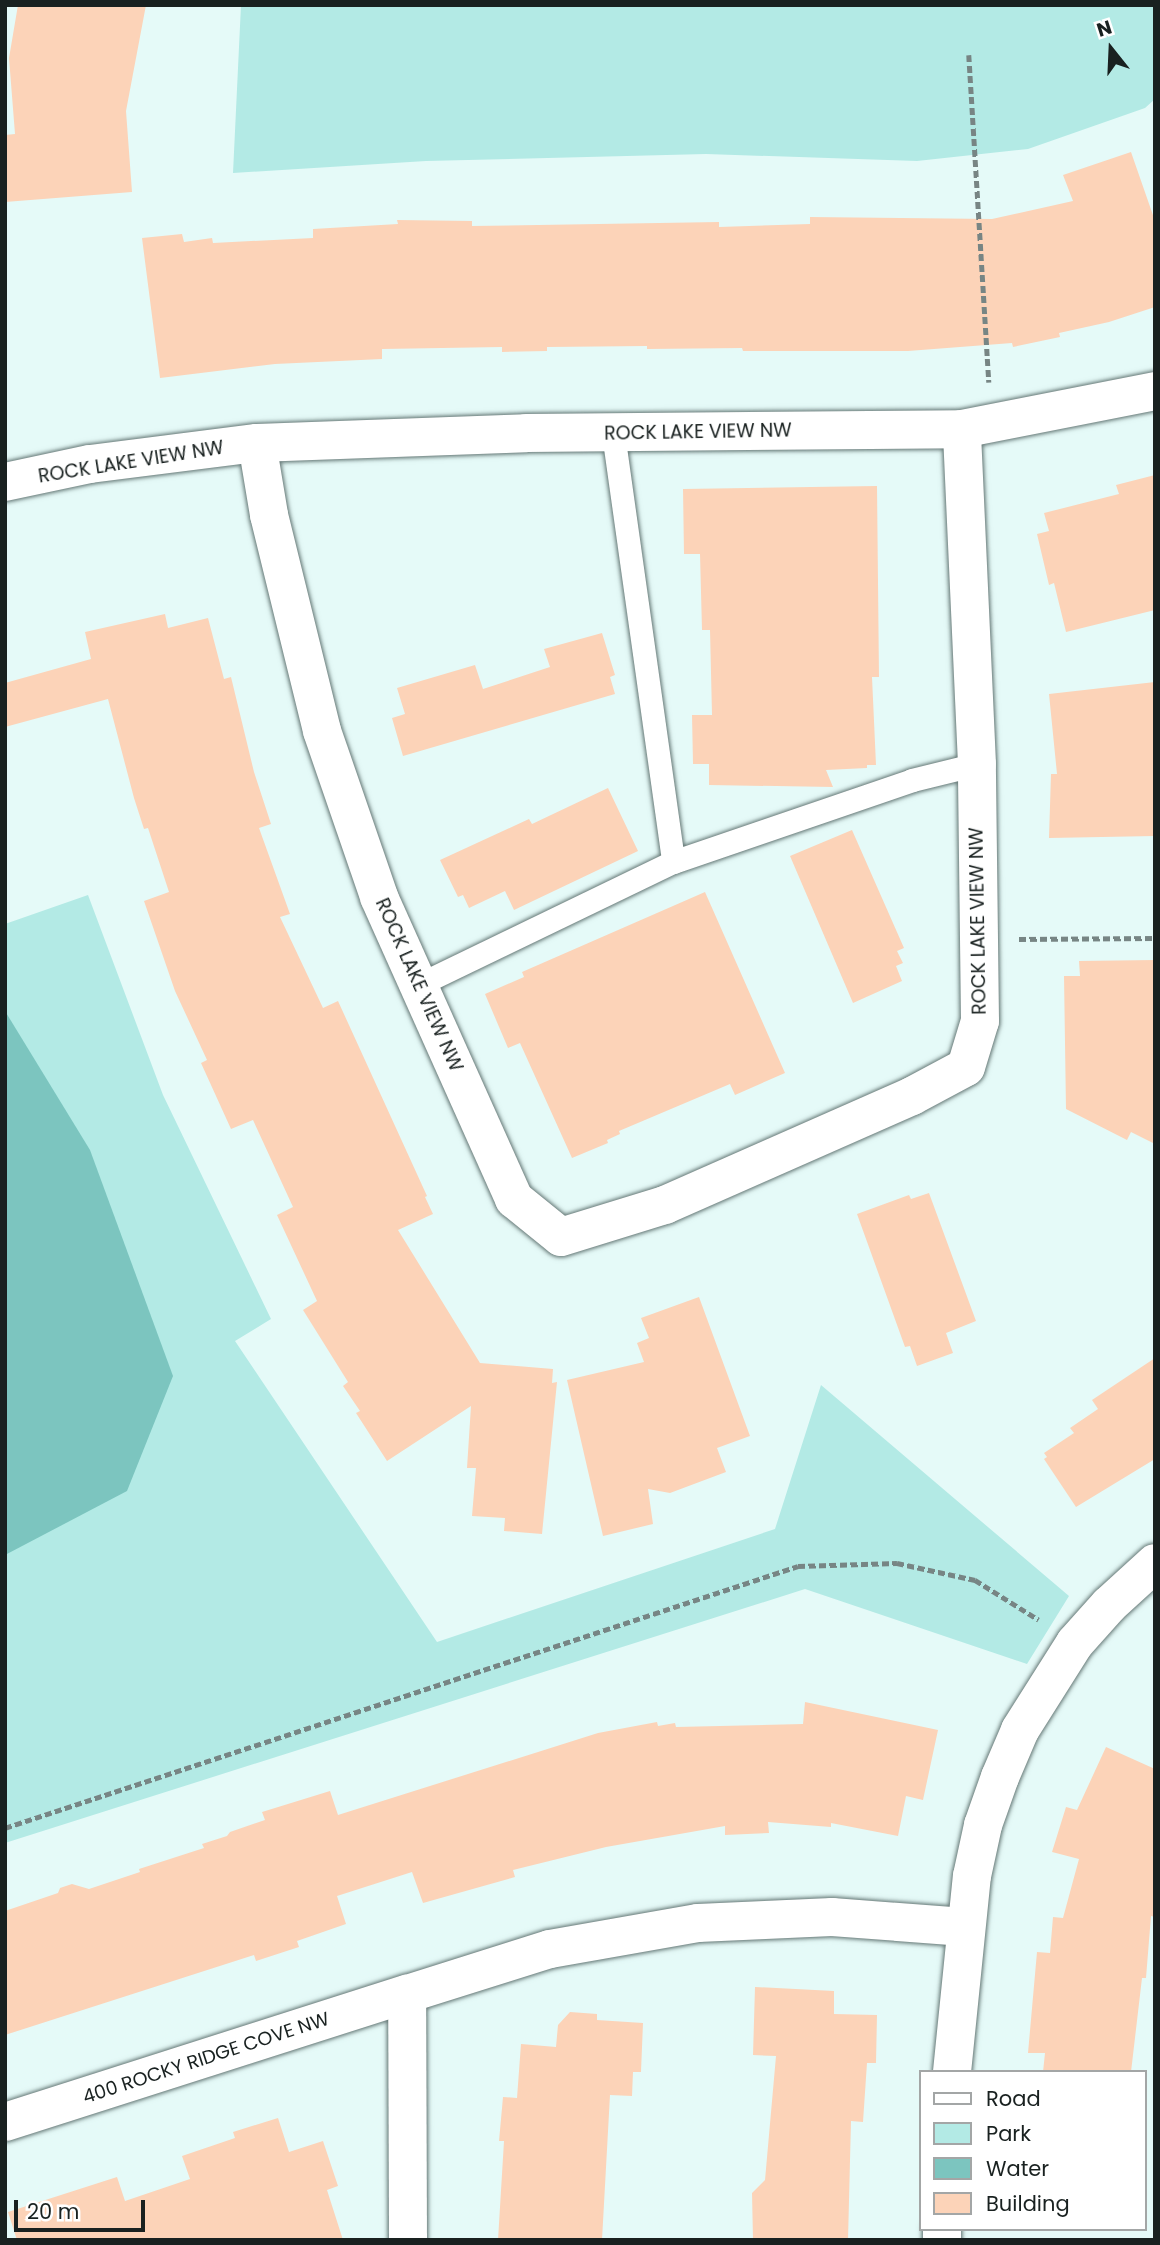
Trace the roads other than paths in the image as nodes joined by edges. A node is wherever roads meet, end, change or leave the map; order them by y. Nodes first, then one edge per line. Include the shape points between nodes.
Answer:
1 (1155, 391) edge
2 (962, 429) junction
3 (613, 433) junction
4 (257, 443) junction
5 (5, 482) edge
6 (977, 764) junction
7 (673, 862) junction
8 (418, 985) junction
9 (1155, 1563) edge
10 (965, 1927) junction
11 (407, 1994) junction
12 (952, 2070) edge
13 (5, 2122) edge
14 (408, 2240) edge

1 - 2 street
2 - 3 street, ROCK LAKE VIEW NW
2 - 6 street, ROCK LAKE VIEW NW
3 - 4 street, ROCK LAKE VIEW NW
3 - 7 lane
4 - 5 street, ROCK LAKE VIEW NW via 90,464
4 - 8 street, ROCK LAKE VIEW NW via 269,515 322,731 379,897
6 - 7 lane via 912,780
6 - 8 street, ROCK LAKE VIEW NW via 980,1021 967,1067 666,1205 561,1237 514,1199
7 - 8 lane
9 - 10 street via 1075,1643 1020,1730 983,1825
10 - 11 street, 400 ROCKY RIDGE COVE NW via 832,1917 698,1923 550,1949
10 - 12 street
11 - 13 street, 400 ROCKY RIDGE COVE NW
11 - 14 street

